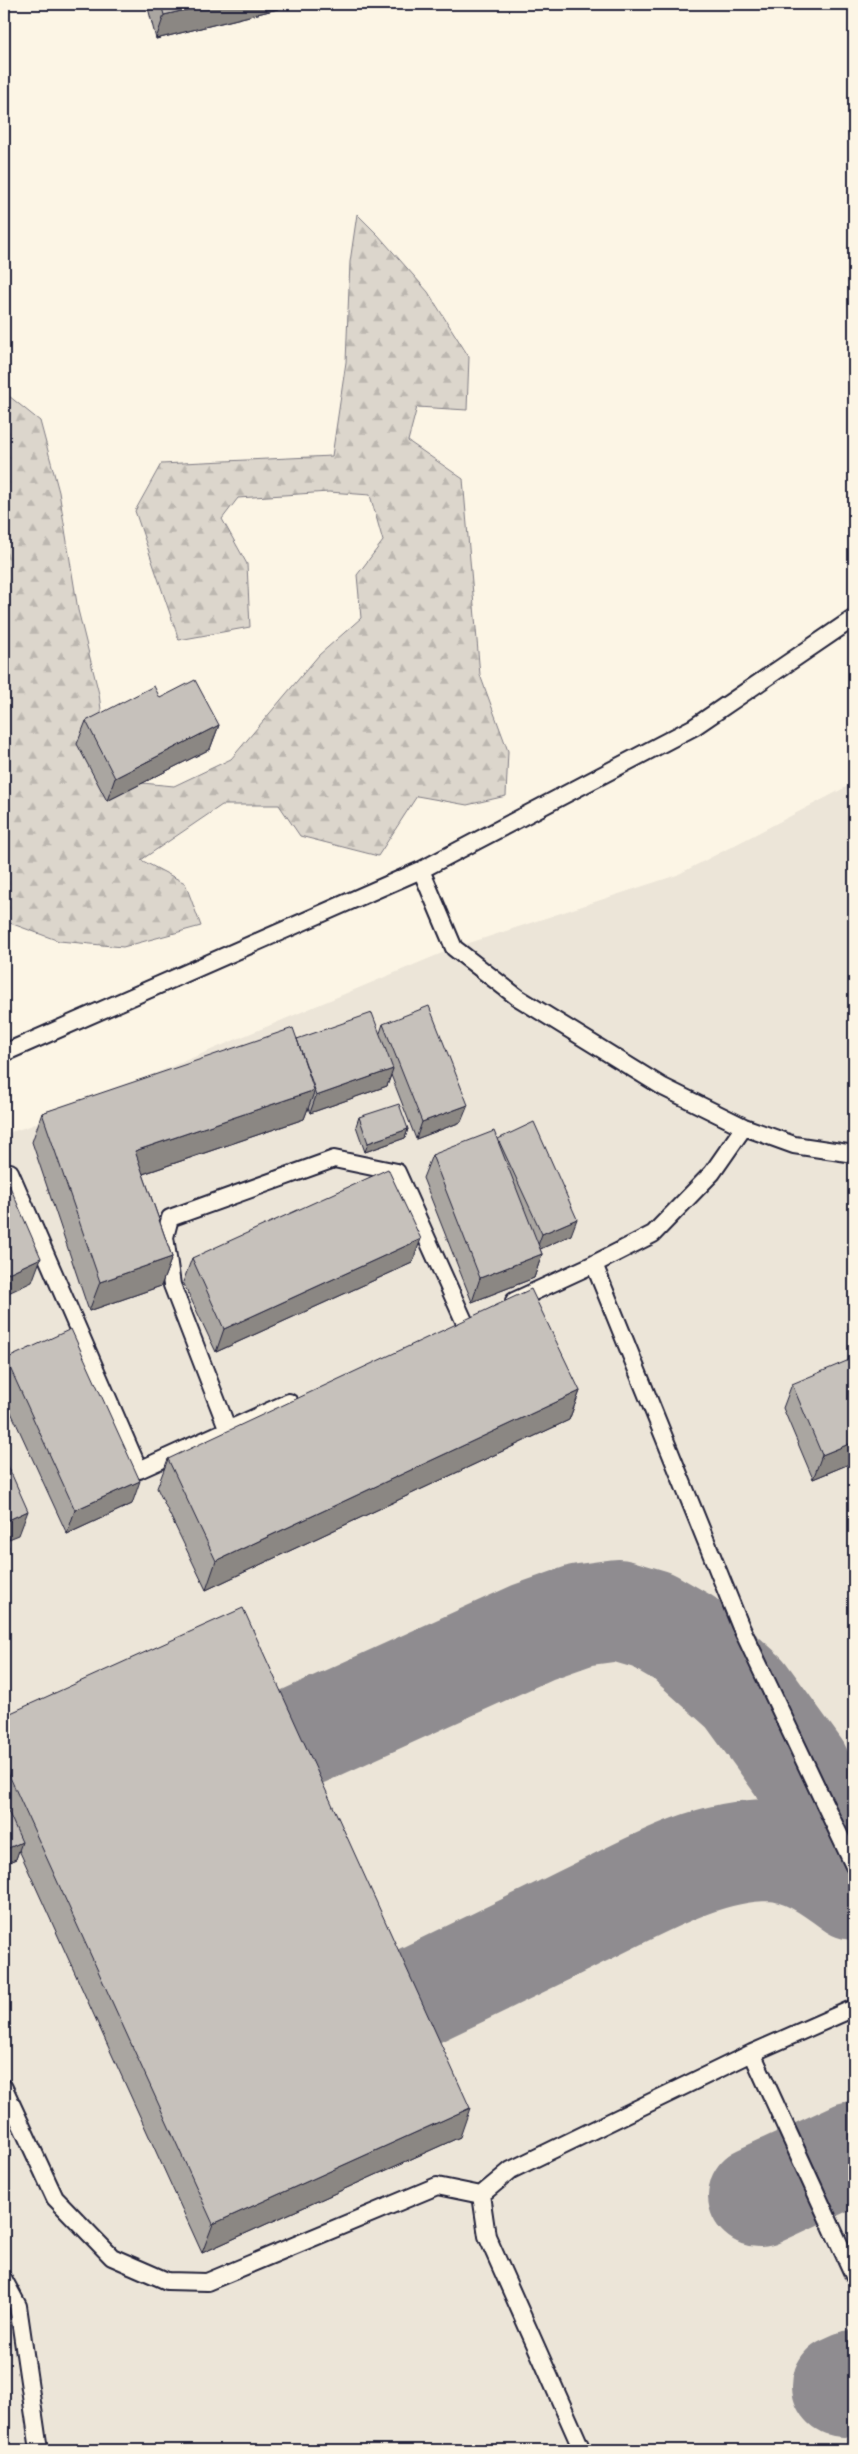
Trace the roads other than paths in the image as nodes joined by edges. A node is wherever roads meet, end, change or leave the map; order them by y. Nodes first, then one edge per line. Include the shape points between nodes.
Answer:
1 (854, 618) edge
2 (421, 870) junction
3 (4, 1053) edge
4 (744, 1127) junction
5 (854, 1154) edge
6 (10, 1172) dead end
7 (594, 1264) junction
8 (499, 1308) edge
9 (482, 1316) edge
10 (465, 1323) junction
11 (446, 1332) edge
12 (301, 1397) edge
13 (228, 1430) junction
14 (854, 1866) edge
15 (854, 2008) edge
16 (752, 2053) junction
17 (4, 2088) edge
18 (481, 2195) junction
19 (854, 2276) edge
20 (4, 2280) edge
21 (39, 2450) edge
22 (582, 2450) edge

1 - 2 lane via 694,727
2 - 3 lane
2 - 4 lane via 454,948 517,997 663,1087
4 - 5 lane via 794,1145
4 - 7 lane via 712,1173 653,1234
6 - 13 lane via 139,1470
7 - 8 lane
7 - 14 lane via 740,1625
9 - 10 lane
10 - 11 lane
10 - 13 lane via 397,1172 334,1160 170,1218 166,1237 172,1285
12 - 13 lane
15 - 16 lane
16 - 18 lane via 511,2170
16 - 19 lane
17 - 18 lane via 55,2198 112,2257 167,2281 207,2282 437,2186
18 - 22 lane via 487,2236
20 - 21 lane via 18,2306

